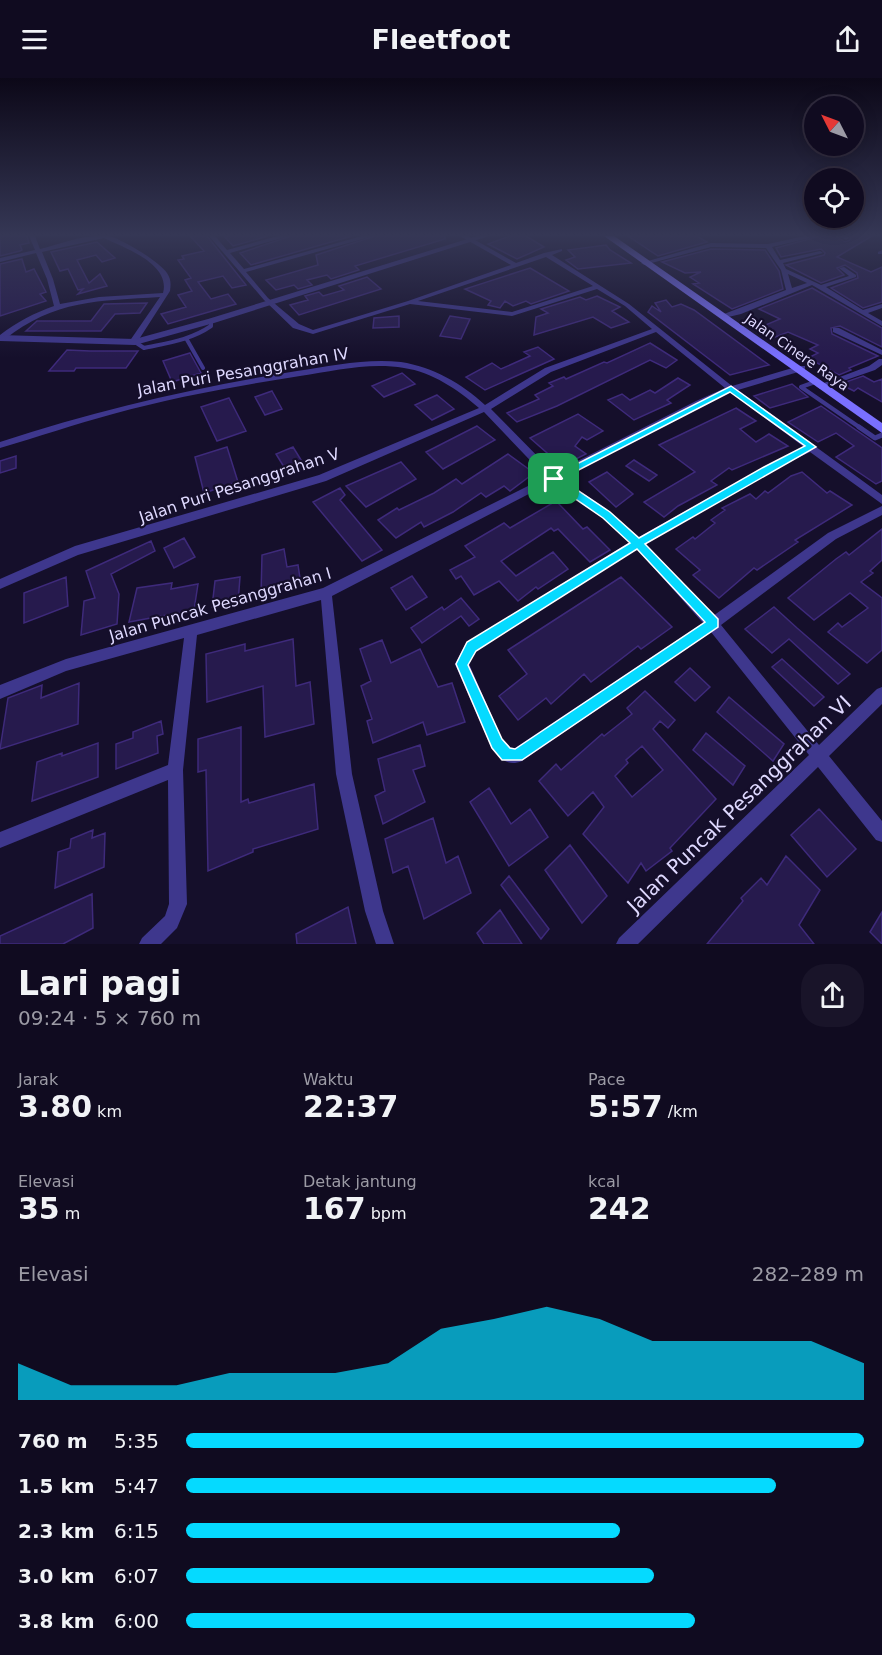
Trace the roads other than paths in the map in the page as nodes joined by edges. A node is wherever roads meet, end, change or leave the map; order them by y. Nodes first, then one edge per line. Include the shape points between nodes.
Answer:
1 (49, 276) edge
2 (167, 276) edge
3 (248, 276) edge
4 (346, 276) edge
5 (480, 276) edge
6 (581, 276) edge
7 (667, 276) edge
8 (668, 276) edge
9 (786, 276) edge
10 (798, 276) edge
11 (853, 276) edge
12 (813, 283) junction
13 (597, 287) junction
14 (821, 287) junction
15 (789, 290) junction
16 (165, 295) junction
17 (268, 301) junction
18 (410, 302) junction
19 (57, 306) junction
20 (882, 306) edge
21 (863, 312) junction
22 (727, 316) junction
23 (211, 321) junction
24 (882, 324) edge
25 (656, 330) junction
26 (836, 330) dead end
27 (0, 338) edge
28 (186, 338) junction
29 (135, 340) junction
30 (882, 353) edge
31 (882, 361) edge
32 (203, 368) dead end
33 (800, 369) junction
34 (820, 384) junction
35 (731, 388) junction
36 (486, 408) junction
37 (882, 423) edge
38 (882, 429) edge
39 (882, 435) edge
40 (0, 445) edge
41 (812, 447) junction
42 (554, 479) junction
43 (882, 500) edge
44 (882, 510) edge
45 (638, 543) junction
46 (0, 584) edge
47 (326, 593) junction
48 (714, 623) junction
49 (191, 631) junction
50 (0, 692) edge
51 (882, 694) edge
52 (818, 756) junction
53 (175, 770) junction
54 (882, 834) edge
55 (0, 840) edge
56 (148, 944) edge
57 (385, 944) edge
58 (625, 944) edge

1 - 19 street
2 - 16 street
3 - 17 street
4 - 17 street
5 - 18 street
6 - 13 street
7 - 33 main road, Jalan Cinere Raya
8 - 22 main road, Jalan Cinere Raya
9 - 15 street
10 - 12 street
11 - 14 street
12 - 14 street
12 - 15 street
13 - 18 street via 512,314
13 - 25 street via 627,305
14 - 21 street
15 - 22 street via 774,300
16 - 19 street
16 - 29 street
17 - 18 street via 296,326 313,332
17 - 23 street
17 - 29 street
19 - 27 street
20 - 21 street
21 - 24 street
22 - 33 main road, Jalan Cinere Raya
23 - 28 lane via 202,333
23 - 29 street
25 - 35 street
25 - 36 street, Jalan Puri Pesanggrahan V via 548,370
26 - 30 street
27 - 29 street
28 - 29 lane via 144,348
28 - 32 lane
31 - 34 street via 872,368
33 - 34 main road, Jalan Cinere Raya
33 - 35 street, Jalan Puncak Pesanggrahan I
34 - 37 main road, Jalan Cinere Raya
34 - 38 main road, Jalan Cinere Raya
34 - 39 lane via 801,387 875,438
35 - 41 street
35 - 42 street, Jalan Puncak Pesanggrahan I
36 - 40 street, Jalan Puri Pesanggrahan IV via 447,379 412,366 350,366 146,403
36 - 42 street, Jalan Puri Pesanggrahan IV
36 - 46 street, Jalan Puri Pesanggrahan V via 322,478 75,551
41 - 43 street
41 - 45 street
42 - 45 street, Jalan Puri Pesanggrahan IV via 607,515
42 - 47 street, Jalan Puncak Pesanggrahan I
44 - 48 street via 832,536
45 - 48 street, Jalan Puri Pesanggrahan IV
45 - 48 street via 471,646 462,664 497,744 507,755 517,756
47 - 49 street, Jalan Puncak Pesanggrahan I
47 - 57 street via 344,774
48 - 52 street, Jalan Puri Pesanggrahan IV
49 - 50 street, Jalan Puncak Pesanggrahan I via 66,665
49 - 53 street
51 - 52 street, Jalan Puncak Pesanggrahan VI
52 - 54 street, Jalan Puri Pesanggrahan IV
52 - 58 street, Jalan Puncak Pesanggrahan VI
53 - 55 street
53 - 56 street via 178,904 171,922

